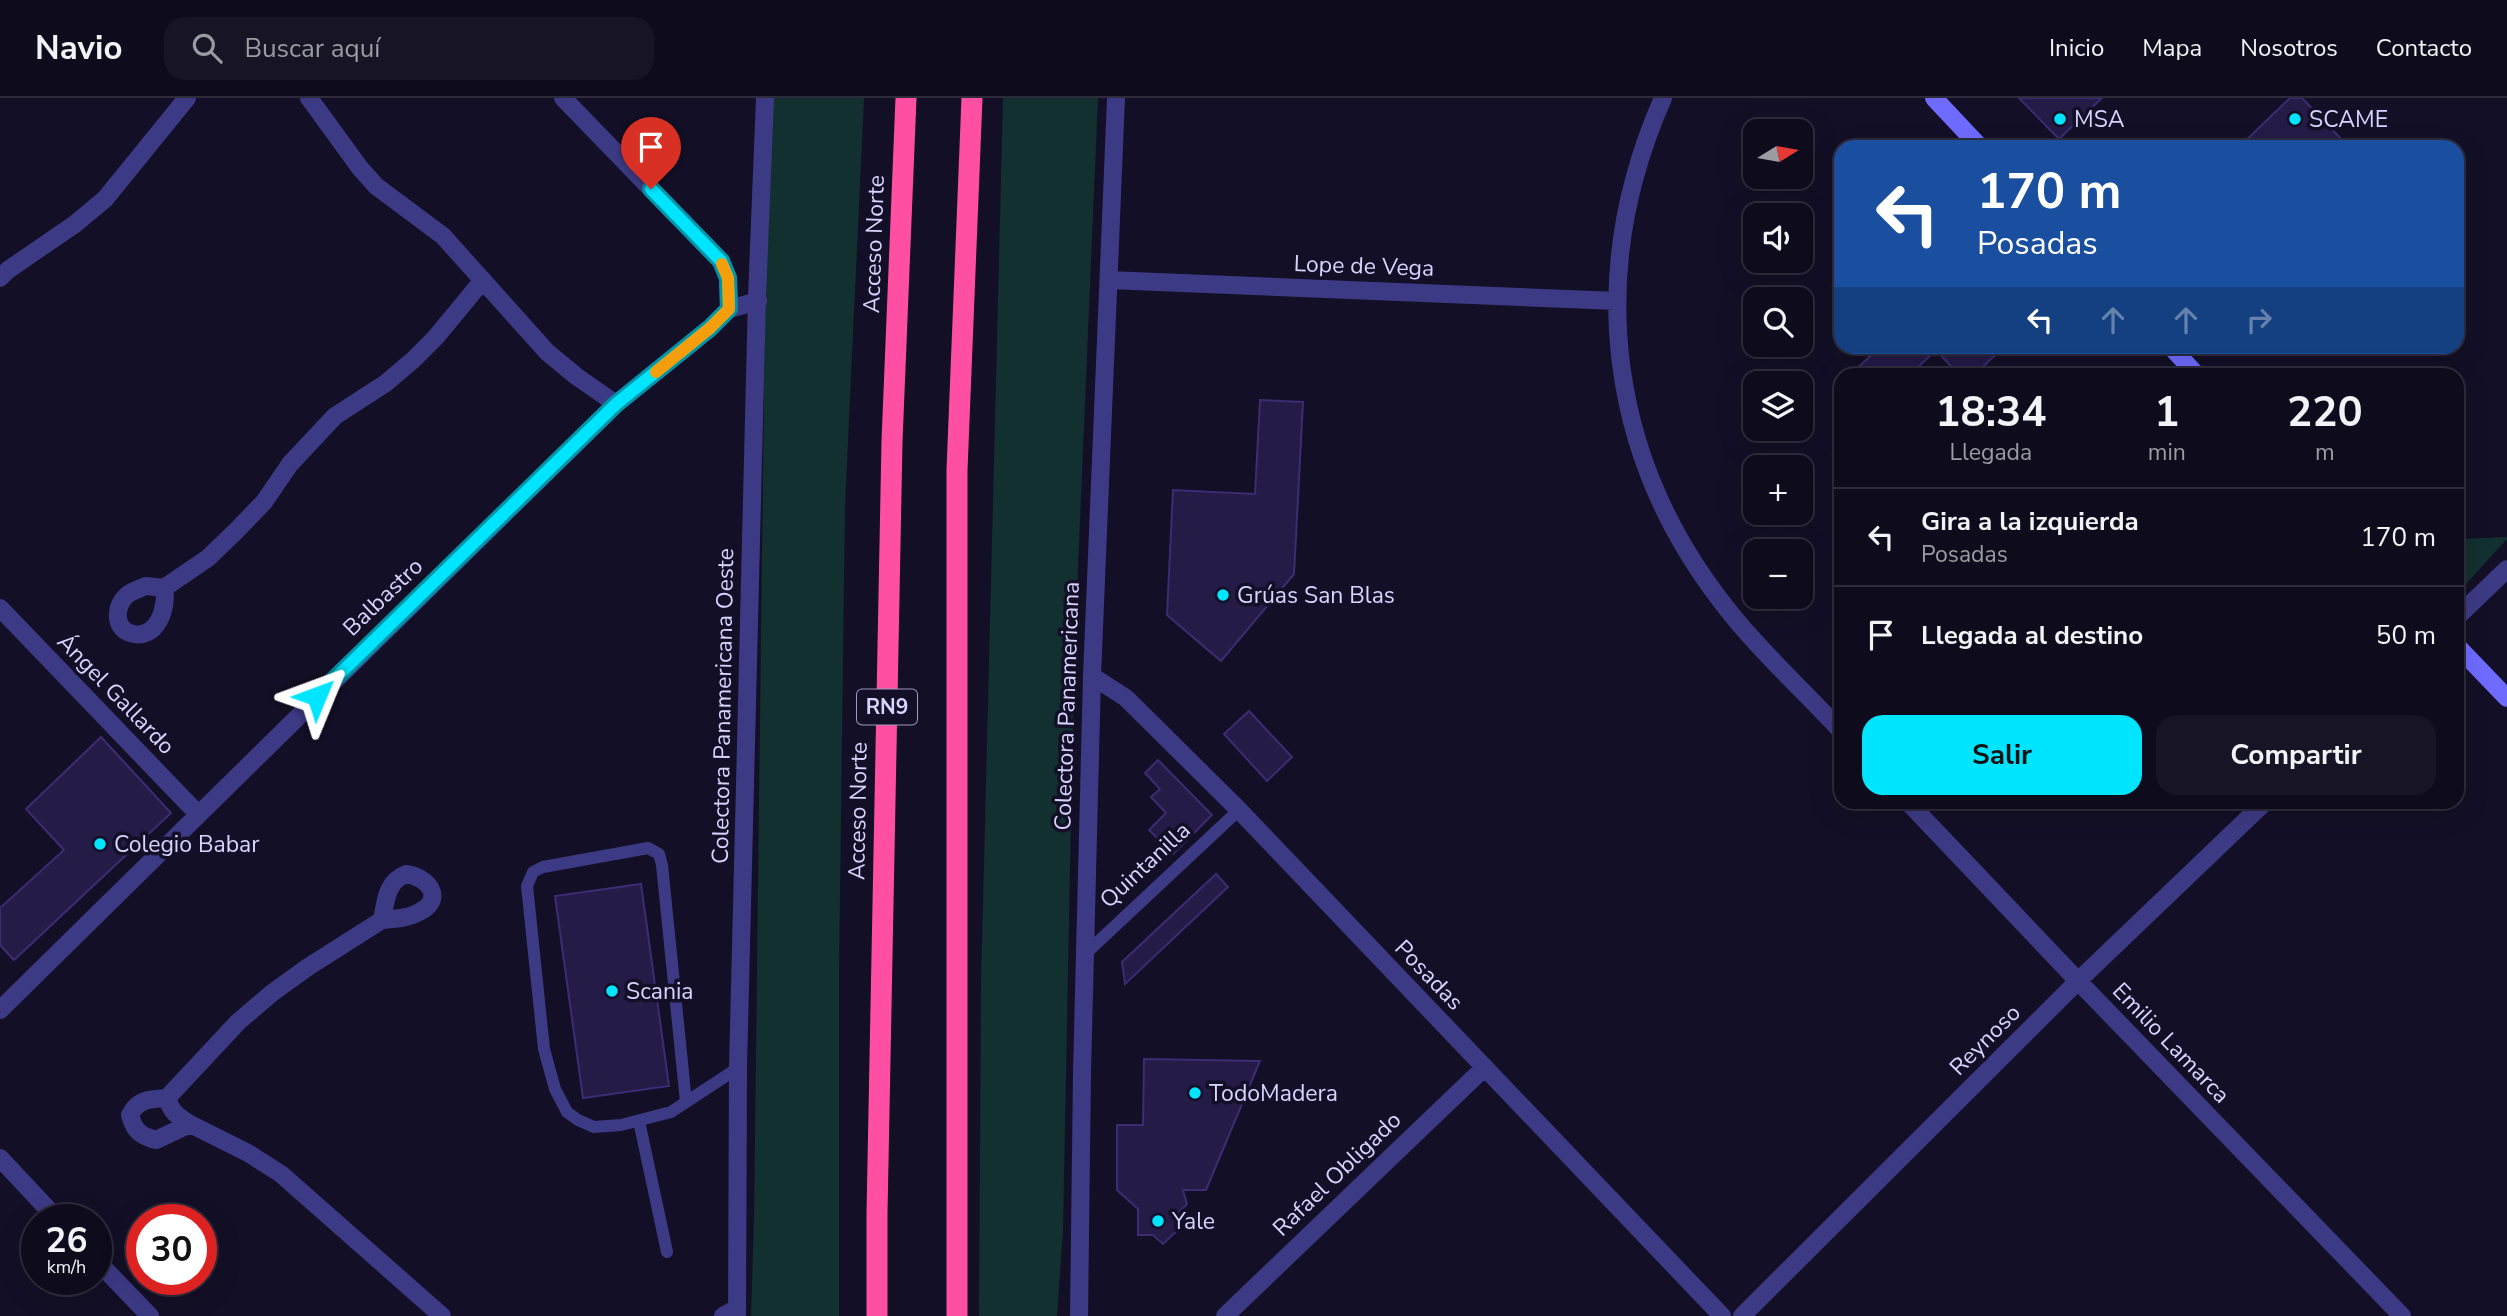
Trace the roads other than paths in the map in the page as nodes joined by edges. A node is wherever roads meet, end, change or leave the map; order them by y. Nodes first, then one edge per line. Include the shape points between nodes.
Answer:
1 (187, 98) edge
2 (309, 98) edge
3 (563, 98) edge
4 (765, 98) edge
5 (906, 98) edge
6 (972, 98) edge
7 (1116, 98) edge
8 (1663, 98) edge
9 (1934, 98) edge
10 (1973, 140) edge
11 (0, 278) edge
12 (483, 280) junction
13 (1109, 280) junction
14 (758, 301) junction
15 (1617, 301) junction
16 (729, 309) junction
17 (2177, 354) edge
18 (2190, 368) edge
19 (616, 404) junction
20 (2507, 569) edge
21 (164, 588) dead end
22 (0, 608) edge
23 (2464, 610) edge
24 (2464, 653) edge
25 (1092, 676) junction
26 (2507, 698) edge
27 (1834, 724) edge
28 (1915, 809) edge
29 (2258, 809) edge
30 (1239, 810) junction
31 (197, 813) junction
32 (382, 920) dead end
33 (1084, 955) junction
34 (2078, 981) junction
35 (0, 1010) edge
36 (738, 1068) junction
37 (1484, 1068) junction
38 (167, 1098) junction
39 (686, 1102) junction
40 (639, 1121) junction
41 (190, 1124) junction
42 (0, 1158) edge
43 (43, 1204) edge
44 (667, 1252) dead end
45 (112, 1277) edge
46 (733, 1313) edge
47 (150, 1316) edge
48 (442, 1316) edge
49 (877, 1316) edge
50 (957, 1316) edge
51 (1079, 1316) edge
52 (1225, 1316) edge
53 (1722, 1316) edge
54 (1742, 1316) edge
55 (2402, 1316) edge

1 - 11 street via 105,200
2 - 12 street via 376,186 443,236
3 - 16 street via 721,261 728,278
4 - 14 street, Colectora Panamericana Oeste
5 - 49 highway, Acceso Norte / RN9 via 891,454
6 - 50 highway via 957,470
7 - 13 street, Colectora Panamericana
8 - 15 street via 1647,134 1632,192 1619,258
9 - 10 main road
12 - 19 street via 547,352
12 - 21 street via 413,360 328,423 290,464 264,502 208,558
13 - 15 street, Lope de Vega
13 - 25 street, Colectora Panamericana
14 - 16 street, Balbastro
14 - 36 street, Colectora Panamericana Oeste
15 - 27 street via 1627,405 1657,495 1682,543 1732,616
16 - 19 street, Balbastro
17 - 18 main road
19 - 31 street, Balbastro
20 - 23 street
22 - 31 street, Ángel Gallardo
24 - 26 main road
25 - 30 street, Posadas via 1126,698
25 - 33 street, Colectora Panamericana
28 - 34 street, Emilio Lamarca
29 - 34 street, Reynoso
30 - 33 lane, Quintanilla
30 - 37 street, Posadas
31 - 35 street, Balbastro
32 - 38 street via 264,1000
33 - 51 street, Colectora Panamericana
34 - 54 street, Reynoso
34 - 55 street, Emilio Lamarca
36 - 39 lane
36 - 46 street, Colectora Panamericana Oeste
37 - 52 street, Rafael Obligado
37 - 53 street, Posadas
38 - 41 street via 177,1116
38 - 41 street via 135,1105 130,1115 133,1127 156,1140
39 - 40 lane via 671,1112
39 - 40 lane via 659,854 648,848 543,867 533,872 527,886 544,1049 555,1089 567,1112 593,1127
40 - 44 lane
41 - 48 street via 281,1174
42 - 43 street
45 - 47 street

